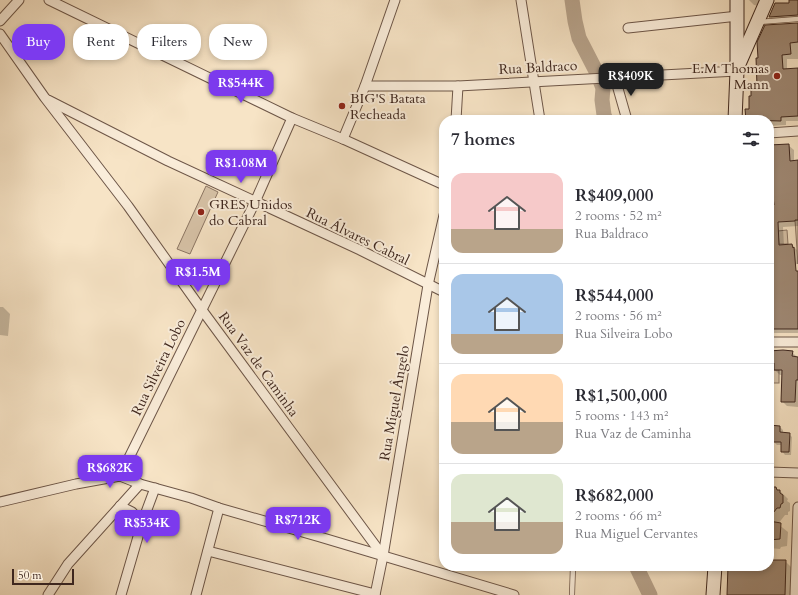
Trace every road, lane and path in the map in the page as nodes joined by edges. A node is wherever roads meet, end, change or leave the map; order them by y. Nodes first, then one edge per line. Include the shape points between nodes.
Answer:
1 (19, 0) edge
2 (49, 0) edge
3 (395, 0) edge
4 (521, 0) edge
5 (765, 4) edge
6 (737, 8) edge
7 (798, 19) edge
8 (0, 21) edge
9 (758, 22) junction
10 (628, 28) dead end
11 (0, 34) edge
12 (737, 71) junction
13 (614, 77) junction
14 (534, 81) junction
15 (365, 86) junction
16 (458, 86) junction
17 (45, 98) junction
18 (456, 115) edge
19 (539, 115) edge
20 (625, 115) edge
21 (735, 115) edge
22 (292, 118) junction
23 (798, 131) edge
24 (774, 133) edge
25 (343, 139) junction
26 (439, 183) edge
27 (255, 202) junction
28 (439, 237) edge
29 (428, 285) junction
30 (439, 290) edge
31 (202, 310) junction
32 (774, 342) edge
33 (798, 342) edge
34 (774, 472) edge
35 (798, 473) edge
36 (120, 476) junction
37 (140, 484) junction
38 (155, 488) junction
39 (0, 502) edge
40 (120, 506) junction
41 (798, 507) edge
42 (219, 508) junction
43 (142, 523) junction
44 (208, 551) junction
45 (383, 556) junction
46 (573, 571) edge
47 (715, 571) edge
48 (375, 594) edge
49 (48, 595) edge
50 (121, 595) edge
51 (196, 595) edge
52 (514, 595) edge
53 (572, 595) edge
54 (713, 595) edge
55 (795, 595) edge

1 - 8 street
2 - 22 street
3 - 15 street
4 - 14 street
5 - 6 street via 748,12
5 - 9 street
6 - 10 street
6 - 12 street
7 - 9 lane
9 - 12 street
11 - 17 street, Rua Vaz de Caminha
12 - 13 street, Rua Baldraco
12 - 21 street
13 - 14 street, Rua Baldraco
13 - 20 street
14 - 16 street, Rua Baldraco
14 - 19 street
15 - 16 street, Rua Baldraco
15 - 25 street
16 - 18 street
17 - 27 street, Rua Álvares Cabral via 140,148
17 - 31 street, Rua Vaz de Caminha via 128,206
22 - 25 street
22 - 27 street, Rua Silveira Lobo
23 - 24 street
25 - 26 street
27 - 29 street, Rua Álvares Cabral via 360,250
27 - 31 street, Rua Silveira Lobo
28 - 29 street, Rua Miguel Ângelo
29 - 30 street, Rua Álvares Cabral
29 - 45 street, Rua Miguel Ângelo
31 - 36 street, Rua Silveira Lobo
31 - 45 street, Rua Vaz de Caminha
32 - 33 street
34 - 35 street
36 - 37 street
36 - 39 street
37 - 38 street
37 - 40 street
38 - 42 street
38 - 43 street
40 - 43 street via 132,512
40 - 49 street via 68,564
41 - 55 street
42 - 44 street
42 - 45 street
43 - 50 street
44 - 48 street
44 - 51 street
45 - 48 street, Rua Miguel Ângelo
45 - 52 street
46 - 53 lane
47 - 54 street

